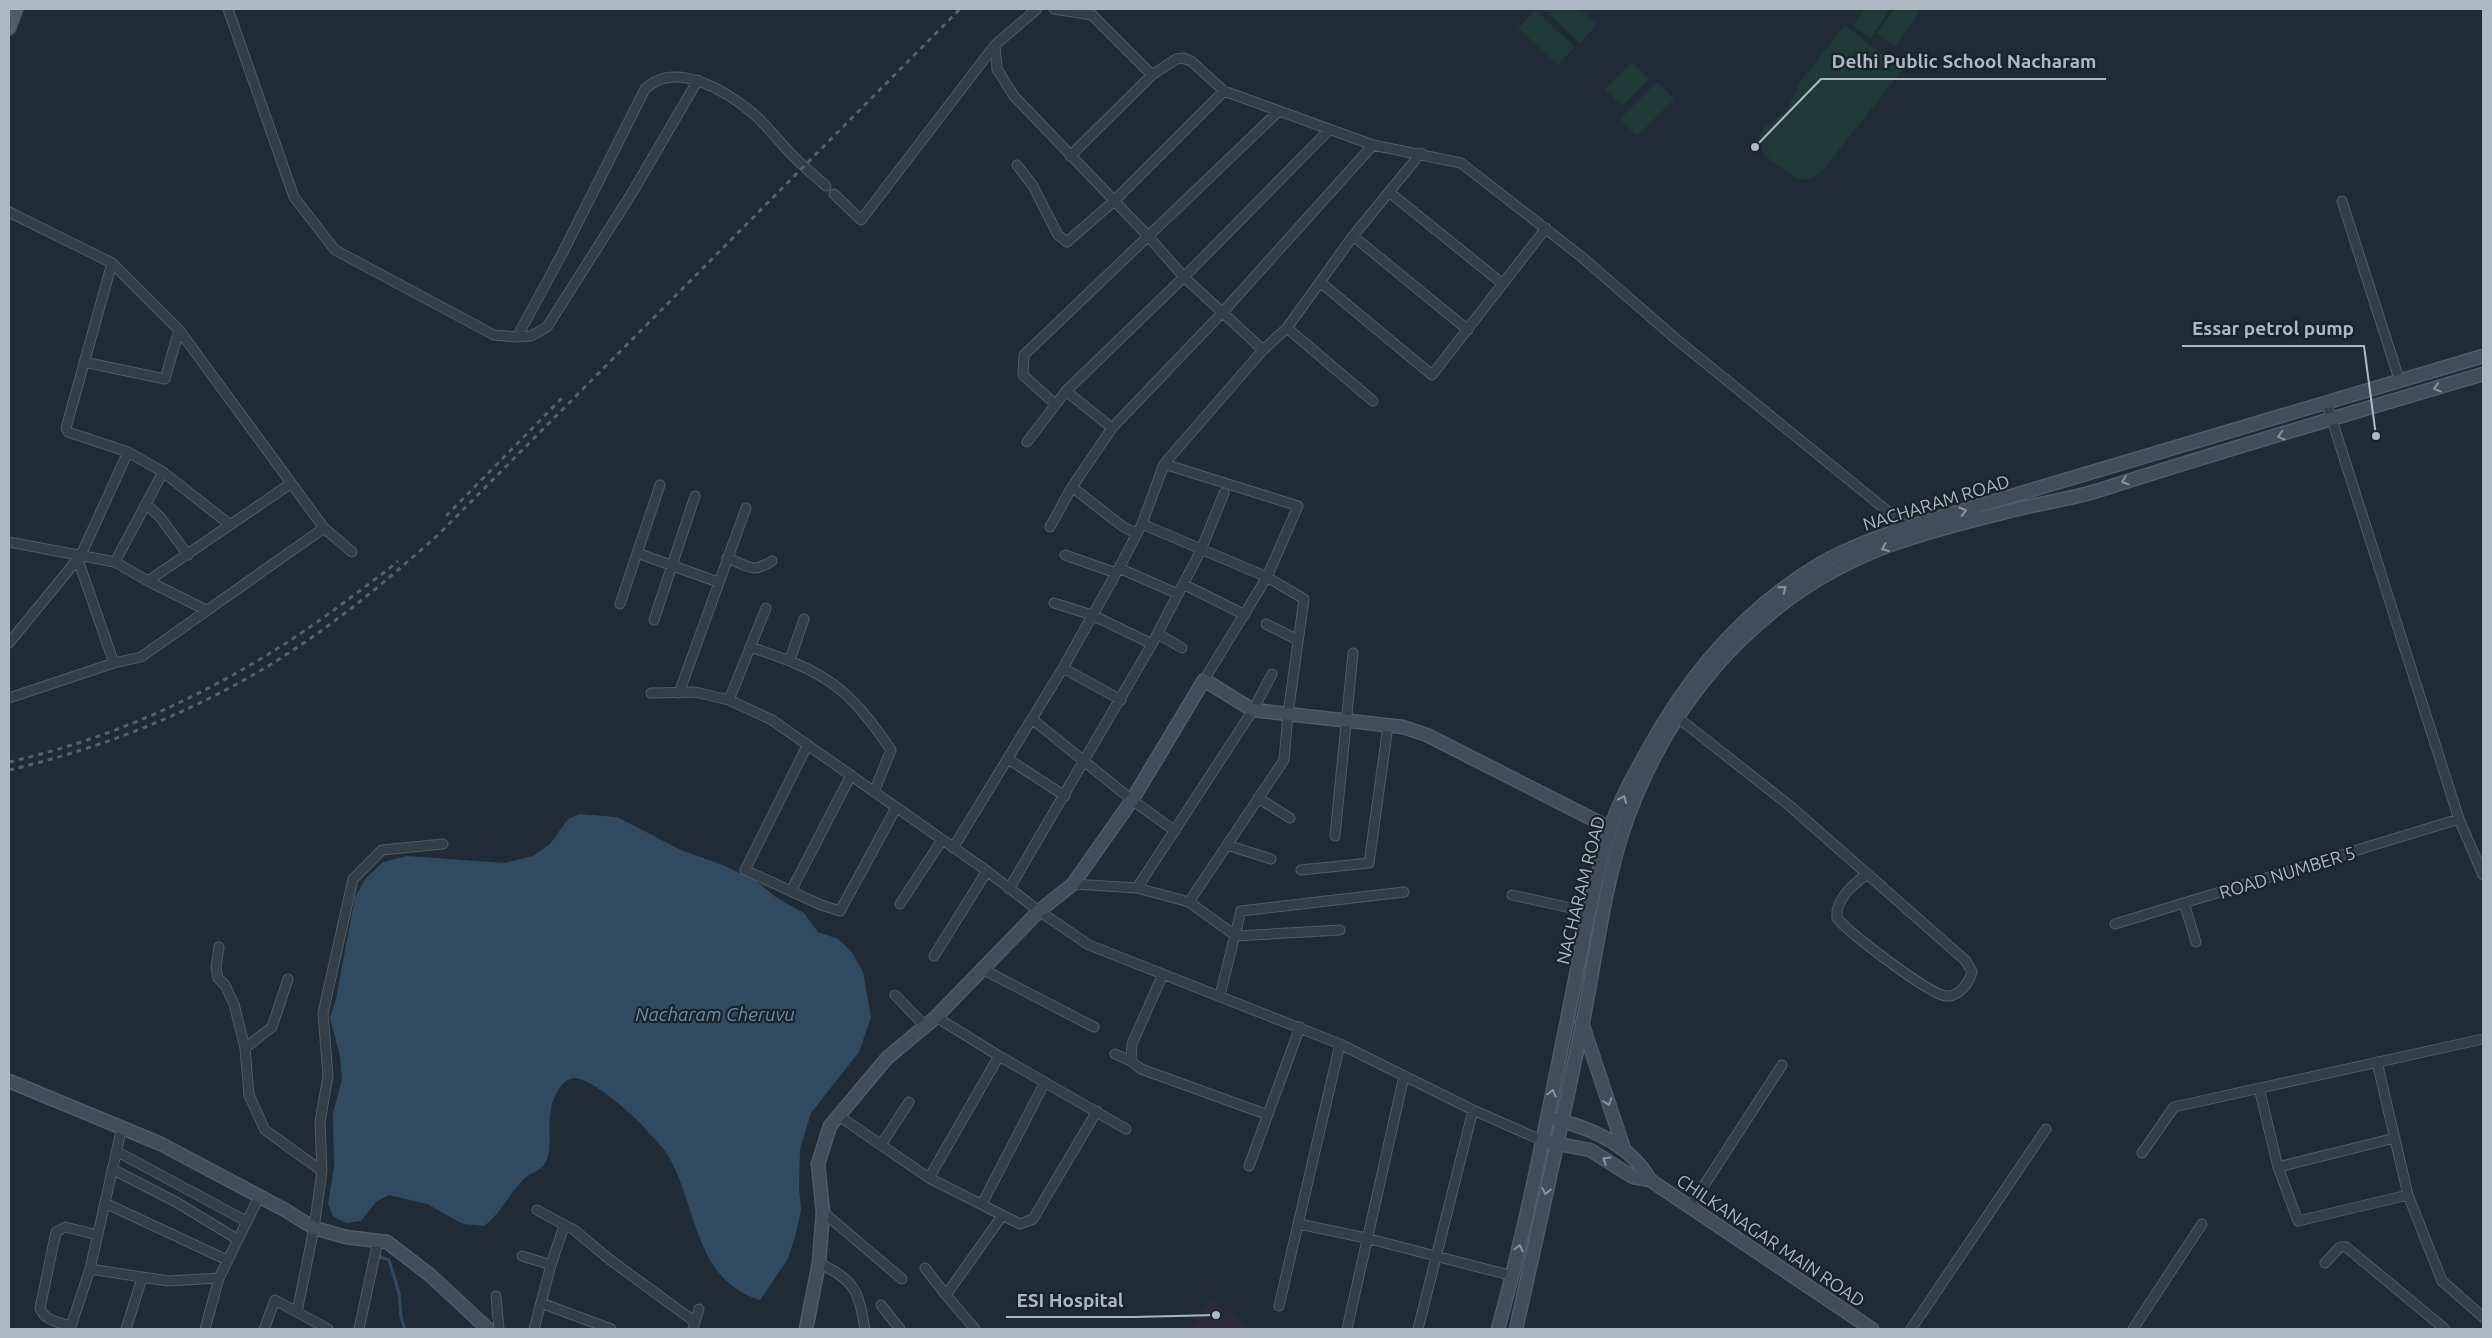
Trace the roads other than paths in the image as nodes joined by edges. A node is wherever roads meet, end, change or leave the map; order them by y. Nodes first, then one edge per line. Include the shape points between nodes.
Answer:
1 (228, 9) edge
2 (1037, 9) edge
3 (1054, 9) edge
4 (13, 11) edge
5 (1095, 12) edge
6 (9, 28) edge
7 (995, 45) junction
8 (1152, 75) junction
9 (698, 80) junction
10 (1224, 92) junction
11 (1279, 111) junction
12 (1330, 130) junction
13 (1373, 145) junction
14 (1421, 153) junction
15 (1070, 156) junction
16 (1017, 165) dead end
17 (826, 186) dead end
18 (1389, 192) junction
19 (834, 194) dead end
20 (1114, 201) junction
21 (2342, 201) dead end
22 (9, 212) edge
23 (1546, 228) junction
24 (1353, 236) junction
25 (1149, 237) junction
26 (112, 263) junction
27 (1184, 277) junction
28 (1320, 282) junction
29 (1503, 284) junction
30 (1222, 313) junction
31 (1287, 328) junction
32 (178, 330) junction
33 (1468, 330) junction
34 (517, 337) junction
35 (1263, 350) junction
36 (2483, 356) edge
37 (84, 362) junction
38 (2483, 374) edge
39 (2400, 382) junction
40 (1066, 391) junction
41 (1373, 401) dead end
42 (2326, 401) junction
43 (1056, 404) junction
44 (2331, 419) junction
45 (1112, 428) junction
46 (1027, 442) dead end
47 (128, 452) junction
48 (1164, 464) junction
49 (163, 472) junction
50 (290, 484) junction
51 (660, 484) dead end
52 (1072, 487) junction
53 (1224, 493) dead end
54 (695, 496) dead end
55 (146, 504) junction
56 (746, 508) dead end
57 (229, 524) junction
58 (1142, 524) junction
59 (1050, 527) dead end
60 (324, 528) junction
61 (1910, 532) junction
62 (1137, 534) junction
63 (9, 542) edge
64 (1201, 550) junction
65 (352, 552) dead end
66 (637, 553) junction
67 (1065, 554) dead end
68 (188, 555) junction
69 (80, 557) junction
70 (727, 558) junction
71 (772, 560) dead end
72 (115, 562) junction
73 (672, 566) junction
74 (1118, 571) junction
75 (1267, 577) junction
76 (148, 581) junction
77 (718, 582) junction
78 (1183, 584) junction
79 (1178, 594) junction
80 (1054, 603) dead end
81 (620, 604) dead end
82 (766, 608) dead end
83 (206, 610) junction
84 (1245, 614) junction
85 (1092, 615) junction
86 (804, 619) dead end
87 (654, 620) dead end
88 (1266, 624) dead end
89 (1158, 634) junction
90 (1298, 640) junction
91 (9, 643) edge
92 (1152, 644) junction
93 (750, 647) junction
94 (1182, 648) dead end
95 (1353, 653) dead end
96 (790, 660) junction
97 (114, 663) junction
98 (1063, 668) junction
99 (1272, 674) dead end
100 (1204, 680) junction
101 (651, 693) dead end
102 (679, 693) junction
103 (9, 698) edge
104 (729, 700) junction
105 (1121, 700) junction
106 (1252, 710) junction
107 (1288, 714) junction
108 (1677, 717) junction
109 (1032, 719) junction
110 (1348, 720) junction
111 (1388, 726) junction
112 (807, 746) junction
113 (1008, 759) junction
114 (1084, 760) junction
115 (851, 775) junction
116 (874, 792) junction
117 (1065, 796) junction
118 (1258, 798) junction
119 (1132, 800) junction
120 (896, 808) junction
121 (1290, 818) dead end
122 (2459, 820) junction
123 (1610, 828) junction
124 (1175, 831) junction
125 (1334, 836) dead end
126 (942, 840) junction
127 (443, 844) dead end
128 (1227, 845) junction
129 (953, 848) junction
130 (1271, 859) dead end
131 (1301, 870) dead end
132 (987, 871) junction
133 (1866, 875) junction
134 (2483, 875) edge
135 (1072, 884) junction
136 (1137, 888) junction
137 (1009, 889) junction
138 (791, 891) junction
139 (1404, 892) dead end
140 (1512, 896) dead end
141 (1189, 902) junction
142 (2184, 903) junction
143 (900, 904) dead end
144 (1039, 911) junction
145 (1589, 912) junction
146 (2115, 924) dead end
147 (1340, 930) dead end
148 (1236, 936) junction
149 (2196, 942) dead end
150 (219, 947) dead end
151 (934, 956) dead end
152 (982, 969) junction
153 (1163, 974) junction
154 (288, 979) dead end
155 (895, 995) dead end
156 (1220, 995) junction
157 (936, 1017) junction
158 (1582, 1023) junction
159 (925, 1026) junction
160 (1094, 1027) dead end
161 (1300, 1027) junction
162 (2483, 1039) edge
163 (1340, 1044) junction
164 (246, 1048) junction
165 (1115, 1054) dead end
166 (999, 1056) junction
167 (1131, 1061) junction
168 (2377, 1062) junction
169 (1782, 1065) dead end
170 (1404, 1076) junction
171 (9, 1081) edge
172 (1045, 1082) junction
173 (2259, 1088) junction
174 (909, 1102) dead end
175 (1473, 1110) junction
176 (1097, 1111) junction
177 (1268, 1115) junction
178 (839, 1116) junction
179 (1546, 1118) junction
180 (1560, 1121) junction
181 (122, 1127) junction
182 (1126, 1129) dead end
183 (2046, 1129) dead end
184 (2395, 1138) junction
185 (1541, 1140) junction
186 (1556, 1143) junction
187 (881, 1144) junction
188 (1624, 1149) junction
189 (116, 1151) junction
190 (2142, 1154) dead end
191 (1249, 1166) dead end
192 (2278, 1167) junction
193 (112, 1169) junction
194 (322, 1170) junction
195 (929, 1178) junction
196 (1650, 1180) junction
197 (2408, 1195) junction
198 (259, 1197) junction
199 (105, 1203) junction
200 (982, 1204) junction
201 (1690, 1207) junction
202 (537, 1210) dead end
203 (823, 1212) junction
204 (1002, 1216) junction
205 (246, 1221) junction
206 (1299, 1224) junction
207 (2202, 1224) dead end
208 (568, 1227) junction
209 (314, 1228) junction
210 (98, 1235) junction
211 (1366, 1238) junction
212 (237, 1239) junction
213 (378, 1241) junction
214 (522, 1256) dead end
215 (1436, 1256) junction
216 (227, 1260) junction
217 (819, 1262) junction
218 (2325, 1263) dead end
219 (552, 1265) junction
220 (90, 1268) junction
221 (925, 1268) dead end
222 (1513, 1276) junction
223 (142, 1278) junction
224 (218, 1278) junction
225 (902, 1279) dead end
226 (946, 1295) junction
227 (496, 1296) dead end
228 (541, 1303) junction
229 (881, 1305) dead end
230 (1279, 1306) dead end
231 (699, 1309) dead end
232 (297, 1312) junction
233 (2483, 1317) edge
234 (694, 1326) edge
235 (70, 1328) edge
236 (126, 1329) edge
237 (205, 1329) edge
238 (264, 1329) edge
239 (326, 1329) edge
240 (359, 1329) edge
241 (488, 1329) edge
242 (499, 1329) edge
243 (534, 1329) edge
244 (611, 1329) edge
245 (806, 1329) edge
246 (865, 1329) edge
247 (900, 1329) edge
248 (975, 1329) edge
249 (1347, 1329) edge
250 (1418, 1329) edge
251 (1498, 1329) edge
252 (1516, 1329) edge
253 (1872, 1329) edge
254 (1911, 1329) edge
255 (2134, 1329) edge
256 (2444, 1329) edge

1 - 34 street via 294,197 334,250 494,335
2 - 7 street
3 - 5 street
4 - 6 main road
5 - 8 street
7 - 15 street via 997,69 1014,96
7 - 19 street via 861,220
8 - 10 street via 1183,58 1191,61
8 - 15 street
9 - 17 street via 754,115 795,159
9 - 34 street via 632,193 547,327 531,336
9 - 34 street via 666,77 645,89
10 - 11 street
10 - 20 street
11 - 12 street
11 - 25 street
12 - 13 street
12 - 27 street
13 - 14 street
13 - 30 street
14 - 18 street
14 - 23 street via 1461,163
15 - 20 street
16 - 20 street via 1033,186 1063,241 1067,242
18 - 24 street
18 - 29 street
20 - 25 street
21 - 39 street
22 - 26 street
23 - 29 street
23 - 61 street
24 - 28 street
24 - 33 street
25 - 27 street
25 - 43 street via 1024,356 1023,375
26 - 32 street
26 - 37 street
27 - 30 street
27 - 40 street
28 - 31 street
28 - 33 street via 1432,375
29 - 33 street
30 - 35 street
30 - 45 street
31 - 35 street
31 - 41 street
32 - 37 street via 165,379
32 - 50 street
35 - 48 street
36 - 39 main road, NACHARAM ROAD
37 - 47 street via 66,428 68,432
38 -> 44 main road, NACHARAM ROAD
39 - 42 main road, NACHARAM ROAD
40 - 43 street
40 - 45 street
42 - 44 street
61 -> 42 main road, NACHARAM ROAD via 1968,510
43 - 46 street
44 -> 61 main road, NACHARAM ROAD via 2096,492
44 - 122 street
45 - 52 street
47 - 49 street
47 - 69 street
48 - 58 street
48 - 75 street via 1298,506
49 - 55 street
49 - 57 street
50 - 57 street
50 - 60 street
51 - 66 street
52 - 59 street
52 - 62 street
53 - 64 street
54 - 73 street
55 - 68 street via 160,517
55 - 72 street
56 - 70 street
57 - 68 street
58 - 62 street
58 - 64 street
60 - 65 street
60 - 83 street
61 -> 108 main road, NACHARAM ROAD via 1802,589 1778,606 1719,662
123 -> 61 main road, NACHARAM ROAD via 1637,769 1683,689 1712,655 1760,608 1821,564 1859,544
62 - 74 street
63 - 69 street
64 - 75 street
64 - 78 street
66 - 73 street
66 - 81 street
67 - 74 street
68 - 76 street
69 - 72 street
69 - 91 street
69 - 97 street
70 - 71 street via 756,569
70 - 77 street
72 - 76 street
73 - 77 street
73 - 87 street
74 - 79 street
74 - 85 street
75 - 84 street
75 - 90 street via 1304,599
76 - 83 street
77 - 102 street
78 - 79 street
78 - 84 street
79 - 89 street
80 - 85 street
82 - 93 street
83 - 97 street via 141,657
84 - 100 street
85 - 92 street
85 - 98 street
86 - 96 street
88 - 90 street
89 - 92 street
89 - 94 street
90 - 107 street
92 - 105 street
93 - 96 street
93 - 104 street
95 - 110 street
96 - 116 street via 829,679 848,695 870,718 892,750
97 - 103 street
98 - 105 street
98 - 109 street
99 - 106 street
100 - 106 main road
100 - 119 main road
101 - 102 street
102 - 104 street via 695,692
104 - 112 street via 772,720
105 - 114 street
106 - 107 main road
106 - 124 street
107 - 110 main road
107 - 118 street via 1284,760
108 - 133 street via 1790,806
108 - 158 main road, NACHARAM ROAD via 1636,796 1621,837
109 - 113 street
109 - 114 street
110 - 111 main road
110 - 125 street
111 - 123 main road via 1403,727 1427,736
111 - 131 street via 1369,863
112 - 115 street
112 - 138 street via 745,870
113 - 117 street
113 - 129 street
114 - 117 street
114 - 119 street
115 - 116 street
115 - 138 street
116 - 120 street
117 - 137 street
118 - 121 street
118 - 128 street
119 - 124 street
119 - 135 main road
120 - 126 street
120 - 138 street via 840,911
122 - 134 street
122 - 142 street, ROAD NUMBER 5
123 - 145 main road, NACHARAM ROAD
124 - 136 street
126 - 129 street
126 - 143 street
127 - 194 street via 382,850 353,879 323,1013 328,1076 320,1122
128 - 130 street
128 - 141 street
129 - 132 street
132 - 137 street
132 - 151 street
133 - 133 street via 1838,906 1837,918 1920,984 1943,996 1958,992 1971,975 1970,967
135 - 136 street
135 - 144 main road
136 - 141 street
137 - 144 street
139 - 148 street via 1241,911
140 - 145 street
141 - 148 street
142 - 146 street, ROAD NUMBER 5
142 - 149 street
144 - 152 main road
144 - 153 street via 1089,945
179 -> 145 main road, NACHARAM ROAD
147 - 148 street
148 - 156 street
150 - 164 street via 218,978 234,1004
152 - 157 main road
152 - 160 street
153 - 156 street
153 - 167 street via 1132,1044
154 - 164 street via 272,1027
155 - 159 street
156 - 161 street
157 - 159 main road
157 - 166 street
158 - 180 main road, NACHARAM ROAD
158 -> 188 main road
159 - 178 main road via 887,1058
161 - 163 street
161 - 177 street
162 - 168 street
163 - 170 street
163 - 206 street
164 - 194 street via 249,1095 265,1130
165 - 167 street
166 - 172 street
166 - 195 street
167 - 177 street via 1141,1069
168 - 173 street
168 - 184 street
169 - 201 street
170 - 175 street
170 - 211 street
171 - 181 main road
172 - 176 street
172 - 200 street
173 - 190 street via 2174,1107
173 - 192 street
174 - 187 street
175 - 185 street
175 - 215 street
176 - 182 street
176 - 204 street via 1033,1219 1020,1224
177 - 191 street
178 - 187 street
178 - 203 main road via 830,1126 818,1164
179 - 180 main road
179 - 185 main road, NACHARAM ROAD
180 - 186 main road, NACHARAM ROAD
180 - 188 main road via 1593,1131
181 - 189 street
181 - 198 main road via 161,1144
183 - 254 street
184 - 192 street
184 - 197 street
185 - 186 main road
222 -> 185 main road, NACHARAM ROAD
196 -> 186 main road via 1633,1177 1590,1150
186 -> 252 main road, NACHARAM ROAD
187 - 195 street
188 - 196 main road via 1642,1165
189 - 193 street
189 - 205 street
192 - 197 street via 2298,1221
193 - 199 street
193 - 212 street
194 - 209 street
195 - 200 street
196 - 201 main road, CHILKANAGAR MAIN ROAD
197 - 233 street via 2442,1281
198 - 205 street
198 - 209 main road
199 - 210 street
199 - 216 street
200 - 204 street
201 - 253 main road, CHILKANAGAR MAIN ROAD
202 - 208 street
203 - 217 main road
203 - 225 street
204 - 226 street
205 - 212 street
206 - 211 street
206 - 230 street
207 - 255 street
208 - 219 street via 563,1229 558,1240
208 - 234 street
209 - 213 main road
209 - 232 street
210 - 220 street
210 - 235 street via 65,1227 56,1232 40,1308 50,1320
211 - 215 street
211 - 249 street
212 - 216 street
213 - 240 street
213 - 241 main road via 387,1242 430,1275
214 - 219 street
215 - 222 street
215 - 250 street
216 - 224 street
217 - 245 main road
217 - 246 street via 852,1284
218 - 256 street via 2340,1248 2346,1247
219 - 228 street
220 - 223 street
220 - 235 street
221 - 226 street
222 - 251 main road, NACHARAM ROAD
223 - 224 street via 168,1281
223 - 236 street
224 - 237 street
226 - 248 street
227 - 242 street
228 - 243 street
228 - 244 street
229 - 247 street
231 - 234 street
232 - 238 street via 275,1300
232 - 239 street

